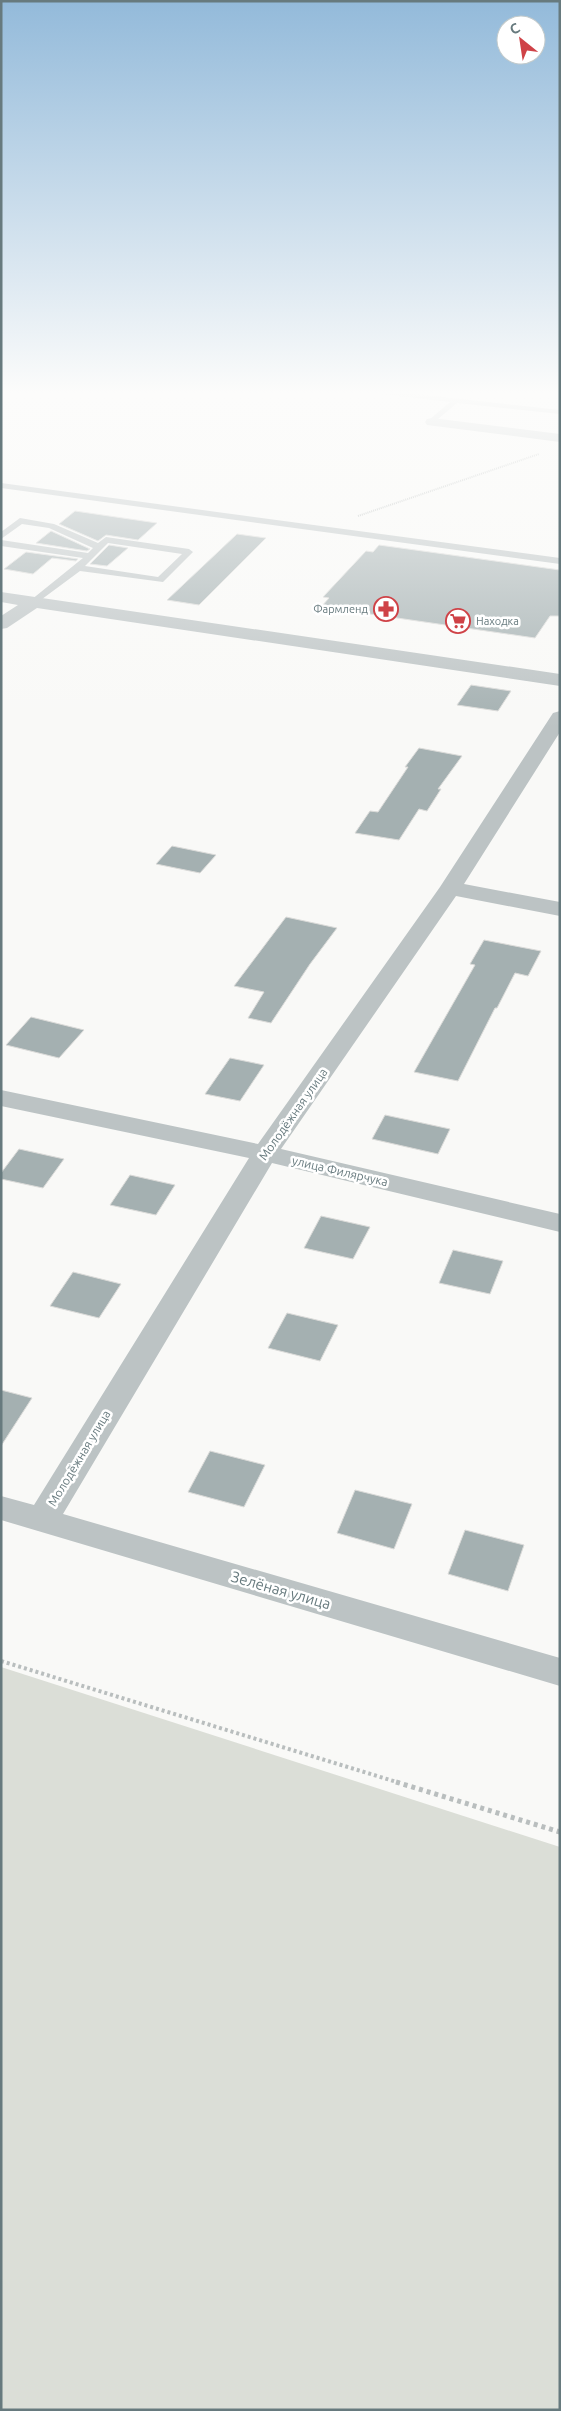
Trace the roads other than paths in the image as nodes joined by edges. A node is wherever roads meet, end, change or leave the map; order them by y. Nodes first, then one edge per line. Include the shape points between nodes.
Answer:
1 (139, 504) edge
2 (1, 536) edge
3 (1, 543) edge
4 (99, 547) junction
5 (90, 556) junction
6 (560, 561) edge
7 (78, 568) junction
8 (1, 597) edge
9 (34, 602) junction
10 (1, 624) edge
11 (560, 680) edge
12 (560, 717) edge
13 (450, 888) junction
14 (560, 909) edge
15 (1, 1098) edge
16 (265, 1153) junction
17 (560, 1223) edge
18 (1, 1508) edge
19 (42, 1520) junction
20 (560, 1672) edge

1 - 6 lane
2 - 4 lane via 20,521 52,526
3 - 5 lane
4 - 5 lane
4 - 7 lane via 106,540 189,552 160,580
5 - 7 lane
7 - 9 lane
8 - 9 street
9 - 10 street
9 - 11 street
12 - 13 street, Молодёжная улица
13 - 14 street
13 - 16 street, Молодёжная улица
15 - 16 street, улица Филярчука
16 - 17 street, улица Филярчука
16 - 19 street, Молодёжная улица
18 - 19 street, Зелёная улица
19 - 20 street, Зелёная улица

